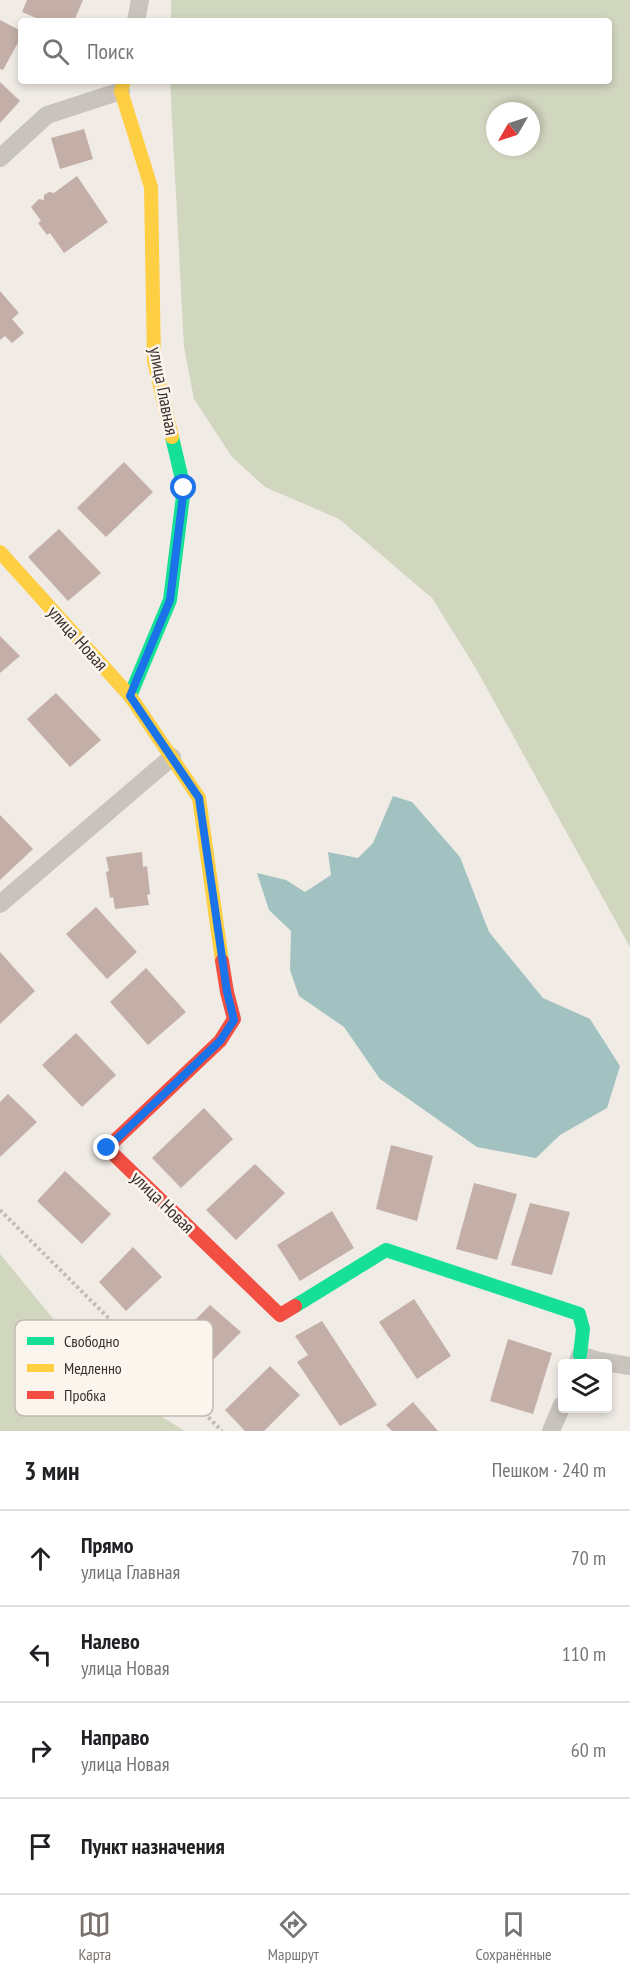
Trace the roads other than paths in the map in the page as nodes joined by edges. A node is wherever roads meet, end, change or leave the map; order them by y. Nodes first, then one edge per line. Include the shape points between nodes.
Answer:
1 (140, 0) edge
2 (137, 18) edge
3 (122, 86) edge
4 (0, 158) edge
5 (0, 552) edge
6 (130, 696) junction
7 (172, 757) junction
8 (0, 904) edge
9 (579, 1359) edge
10 (612, 1363) edge
11 (630, 1366) edge
12 (559, 1413) edge
13 (551, 1431) edge

1 - 2 street
3 - 4 street via 47,115
3 - 6 street, улица Главная via 151,187 154,361 184,488 170,600
5 - 6 street, улица Новая
6 - 7 street, улица Новая
7 - 8 street
7 - 9 street, улица Новая via 199,798 234,1020 220,1041 107,1148 280,1315 386,1250 579,1314 584,1329
10 - 11 street, улица Новая
12 - 13 street

